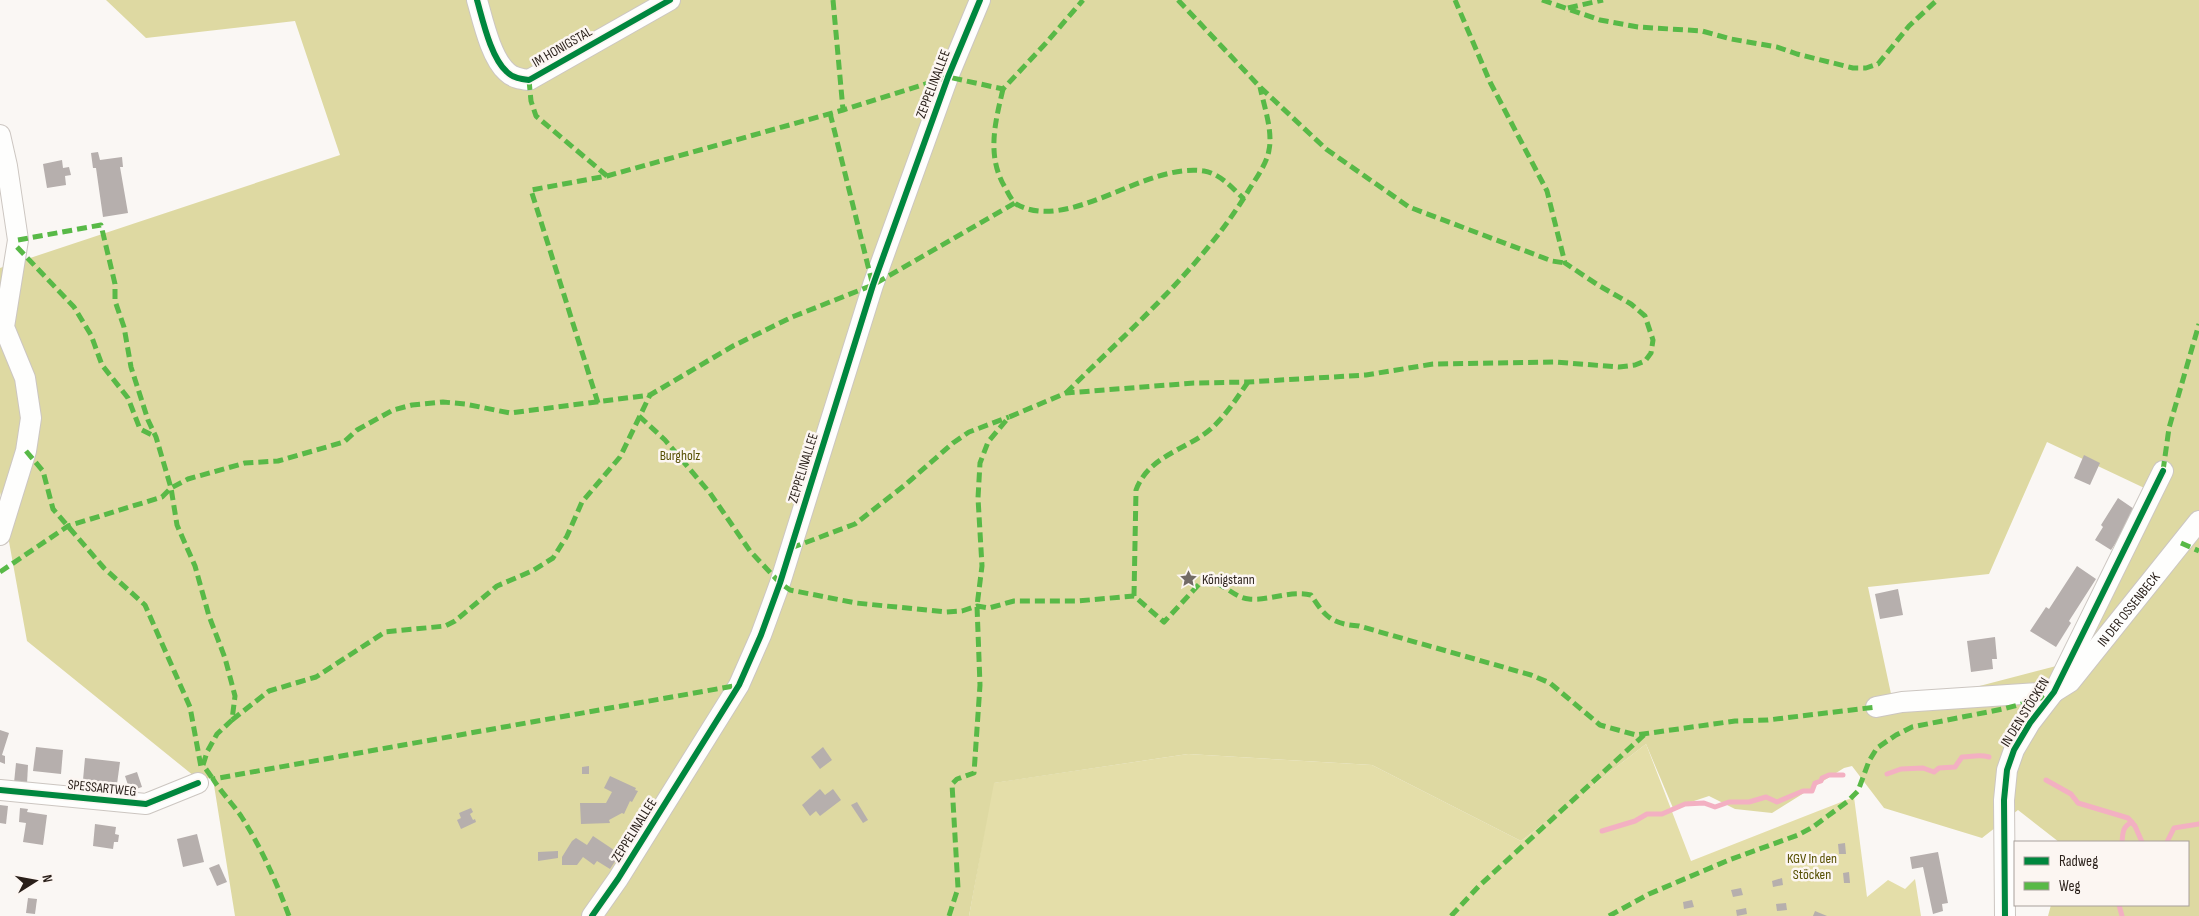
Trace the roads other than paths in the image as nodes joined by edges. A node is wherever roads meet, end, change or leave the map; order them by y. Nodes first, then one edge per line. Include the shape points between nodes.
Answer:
1 (477, 0) edge
2 (670, 0) edge
3 (980, 0) edge
4 (0, 135) edge
5 (2163, 472) dead end
6 (2199, 521) edge
7 (0, 535) edge
8 (2054, 692) junction
9 (1876, 708) dead end
10 (198, 783) dead end
11 (0, 790) edge
12 (592, 916) edge
13 (2004, 916) edge

1 - 2 street, IM HONIGSTAL via 500,64 508,74 528,80
3 - 12 street, ZEPPELINALLEE via 948,77 873,285 761,635 739,686
4 - 7 street via 18,240 4,327 25,378 31,418 26,451
5 - 8 street, IN DEN STÖCKEN
6 - 8 street, IN DER OSSENBECK via 2070,682
8 - 9 street, IN DEN STÖCKEN via 1902,702
8 - 13 street, IN DEN STÖCKEN via 2030,723 2014,750 2007,770
10 - 11 street, SPESSARTWEG via 146,804

